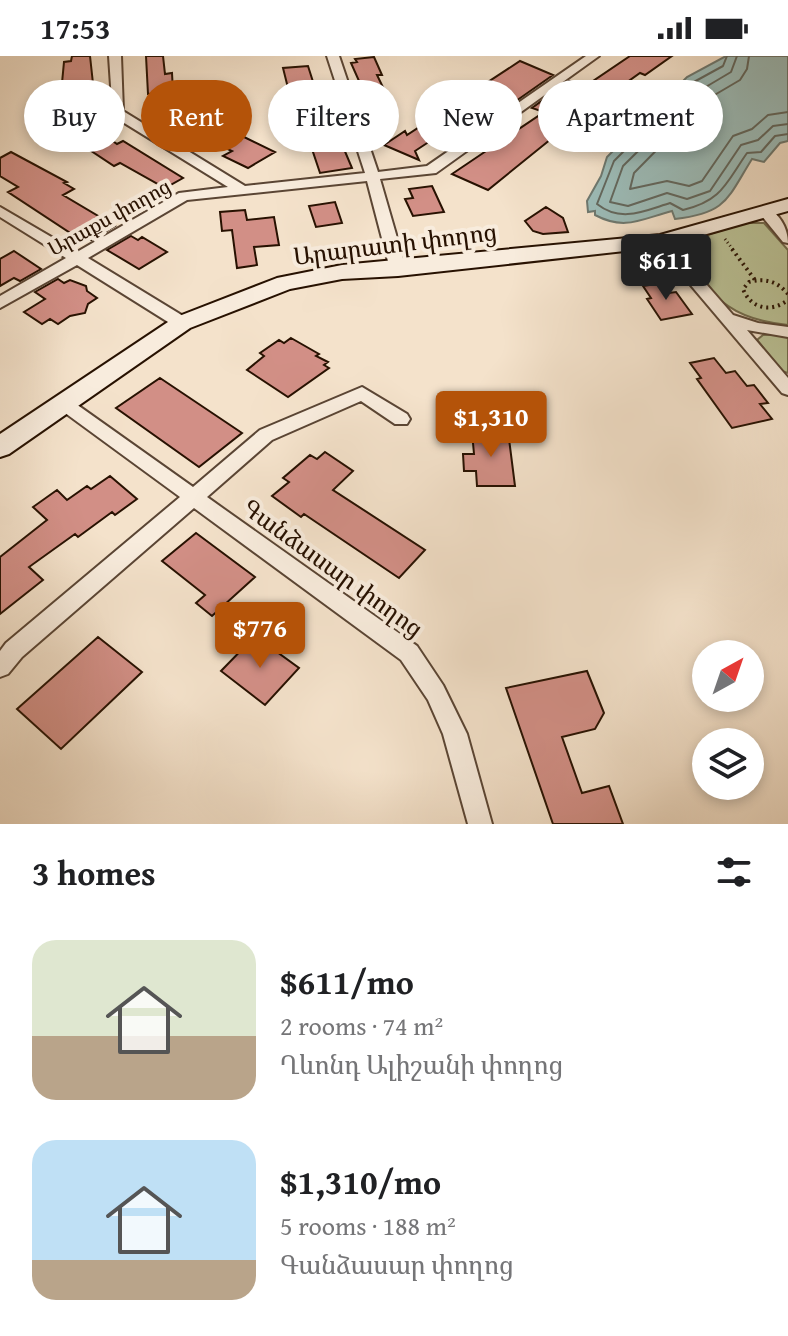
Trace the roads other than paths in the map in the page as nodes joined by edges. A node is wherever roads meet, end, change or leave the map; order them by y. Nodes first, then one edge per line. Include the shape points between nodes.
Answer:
1 (115, 56) edge
2 (333, 56) edge
3 (593, 56) edge
4 (373, 178) junction
5 (244, 191) junction
6 (788, 205) edge
7 (764, 210) junction
8 (0, 211) edge
9 (788, 239) edge
10 (661, 241) junction
11 (75, 259) junction
12 (398, 269) junction
13 (0, 303) edge
14 (729, 319) junction
15 (182, 323) junction
16 (788, 332) edge
17 (788, 389) edge
18 (63, 403) junction
19 (401, 419) dead end
20 (0, 447) edge
21 (192, 497) junction
22 (0, 667) edge
23 (480, 824) edge

1 - 5 street via 117,113
2 - 4 street
3 - 4 street, Արաքս փողոց via 431,170
4 - 5 street, Արաքս փողոց
4 - 12 street
5 - 11 street, Արաքս փողոց via 184,196
6 - 7 street, Արարատի փողոց
7 - 9 street
7 - 10 street, Արարատի փողոց
8 - 11 street
10 - 12 street, Արարատի փողոց
10 - 14 street
11 - 13 street, Արաքս փողոց
11 - 15 street
12 - 15 street, Արարատի փողոց via 285,283
14 - 16 street
14 - 17 street
15 - 18 street, Արարատի փողոց
18 - 20 street, Արարատի փողոց
18 - 21 street, Գանձասար փողոց
19 - 21 street via 362,393 266,435
21 - 22 street
21 - 23 street, Գանձասար փողոց via 409,653 437,691 455,729

